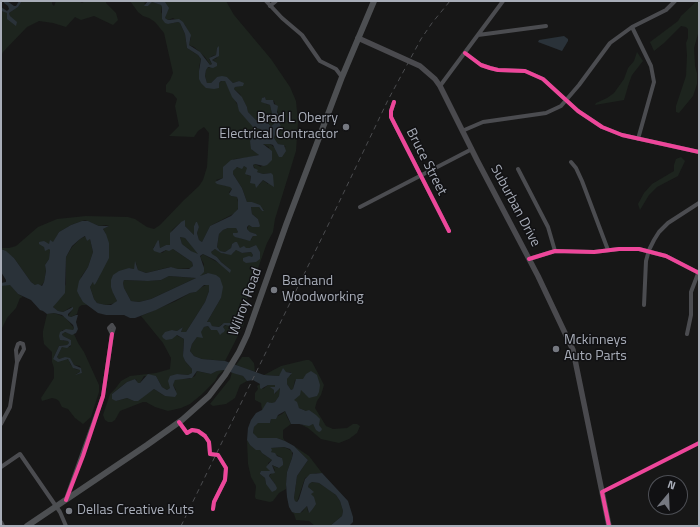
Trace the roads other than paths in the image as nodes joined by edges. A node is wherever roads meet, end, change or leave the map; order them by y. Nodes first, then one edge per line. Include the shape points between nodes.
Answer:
1 (266, 1) edge
2 (276, 1) edge
3 (374, 1) edge
4 (503, 1) edge
5 (675, 1) edge
6 (270, 6) junction
7 (546, 26) dead end
8 (632, 27) junction
9 (478, 35) junction
10 (358, 38) junction
11 (465, 53) junction
12 (347, 65) junction
13 (336, 69) junction
14 (342, 77) junction
15 (440, 86) junction
16 (567, 100) junction
17 (394, 102) dead end
18 (462, 131) junction
19 (638, 139) junction
20 (472, 149) junction
21 (699, 152) edge
22 (571, 162) dead end
23 (518, 169) dead end
24 (421, 176) junction
25 (699, 204) edge
26 (360, 207) dead end
27 (448, 231) dead end
28 (608, 250) junction
29 (649, 250) junction
30 (555, 251) junction
31 (529, 259) junction
32 (699, 272) edge
33 (644, 305) dead end
34 (112, 334) dead end
35 (687, 334) dead end
36 (17, 362) dead end
37 (179, 422) junction
38 (1, 424) edge
39 (1, 467) edge
40 (66, 500) junction
41 (56, 506) junction
42 (213, 509) dead end
43 (1, 522) edge
44 (3, 526) edge
45 (27, 526) edge
46 (66, 526) edge
47 (609, 526) edge

1 - 6 street
2 - 6 street
3 - 10 main road, Wilroy Road
4 - 9 street
5 - 8 street via 666,10
6 - 13 street via 302,35 320,61
7 - 9 street
8 - 16 street via 610,43
8 - 19 street via 651,66 654,82
9 - 11 street
10 - 12 main road, Wilroy Road
10 - 15 main road, Suburban Drive via 420,66
11 - 15 street
11 - 16 street via 490,68 535,74
12 - 13 street
12 - 14 main road, Wilroy Road
13 - 14 street
14 - 37 main road, Wilroy Road via 247,335 234,360 209,396
15 - 18 main road, Suburban Drive
16 - 18 street via 546,113 483,122
16 - 19 street via 587,118 602,127 622,136
17 - 24 street, Bruce Street via 391,117
18 - 20 main road, Suburban Drive
19 - 21 street
20 - 24 street
20 - 31 main road, Suburban Drive
22 - 28 street via 582,181
23 - 30 street via 548,227
24 - 26 street
24 - 27 street, Bruce Street
25 - 29 street via 663,227
28 - 29 street
28 - 30 street
29 - 32 street
29 - 33 street
30 - 31 street
31 - 47 main road, Suburban Drive via 574,353
32 - 35 street via 691,292 691,315
34 - 40 street via 103,396
36 - 38 street via 10,407
37 - 40 main road, Wilroy Road
37 - 42 street via 187,433 192,430 205,436 209,442 210,454 218,455 226,468 225,480
39 - 41 street via 20,454
40 - 41 main road, Wilroy Road
41 - 45 main road, Wilroy Road
41 - 46 street
43 - 44 street

